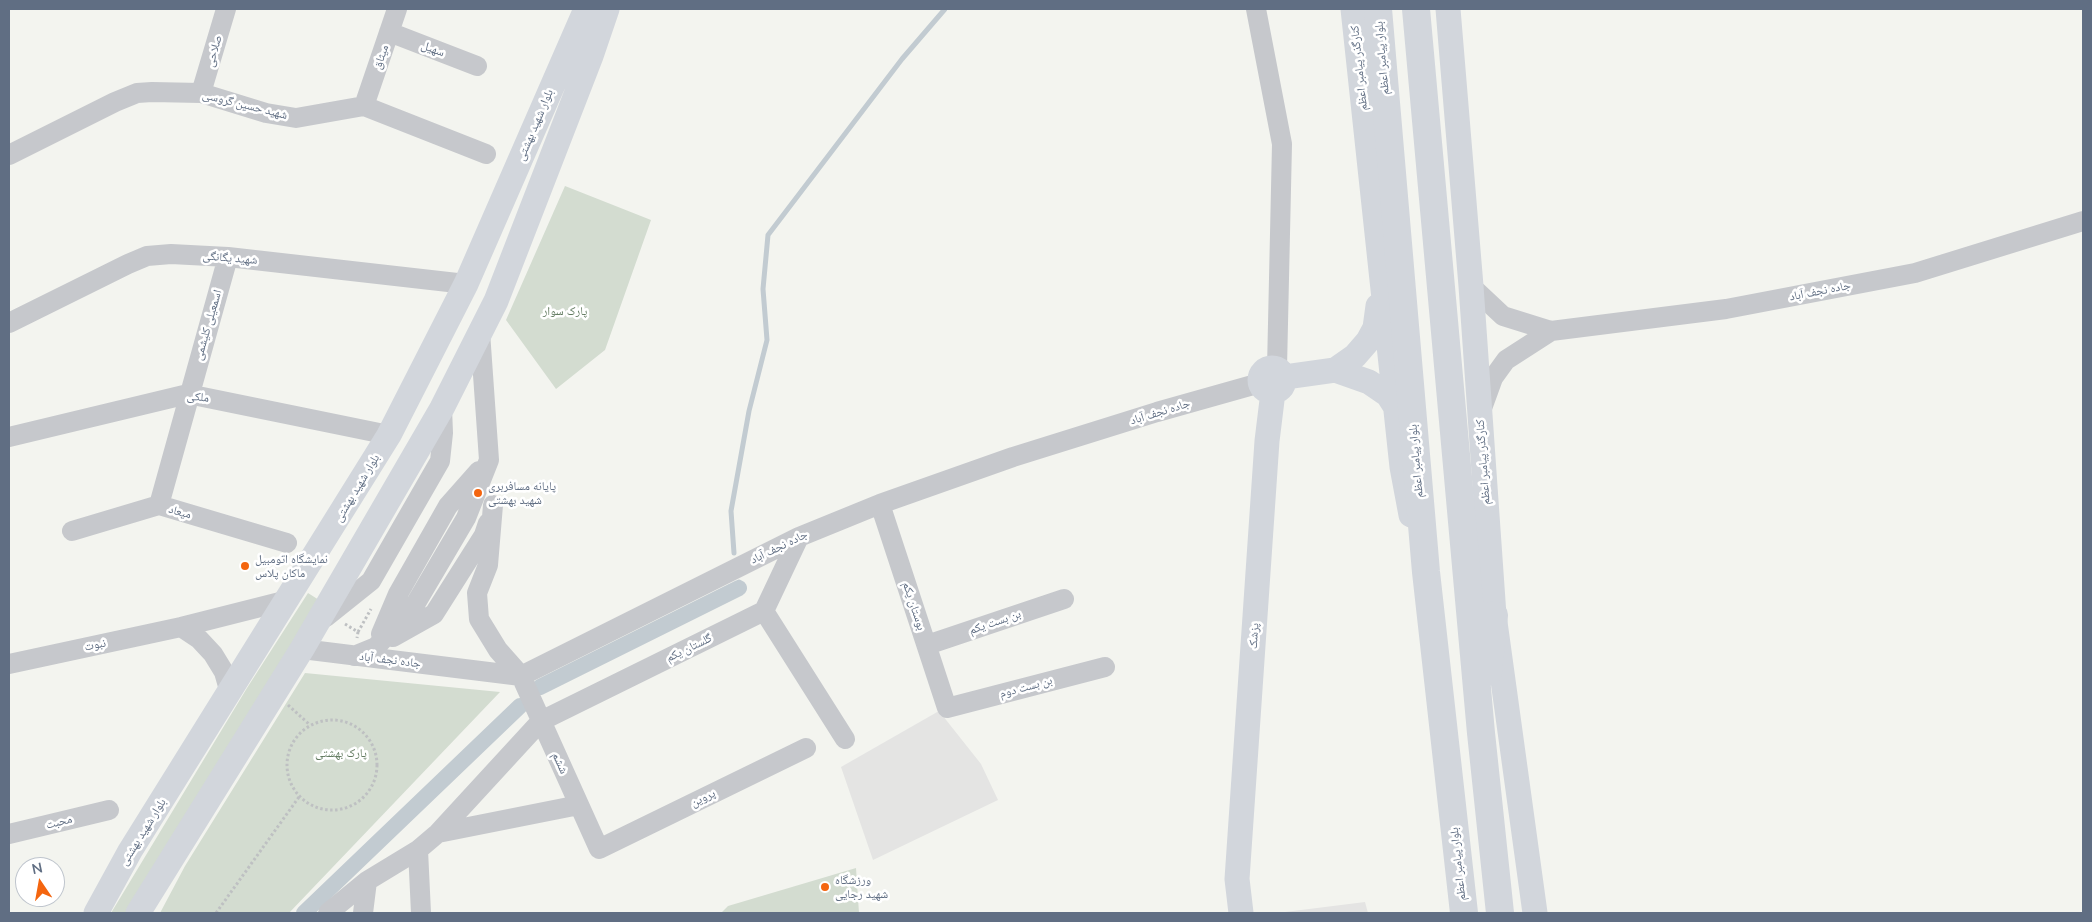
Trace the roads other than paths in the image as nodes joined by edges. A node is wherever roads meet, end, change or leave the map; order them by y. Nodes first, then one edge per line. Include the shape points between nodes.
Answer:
1 (226, 9) edge
2 (397, 9) edge
3 (578, 9) edge
4 (586, 9) edge
5 (607, 9) edge
6 (614, 9) edge
7 (1256, 9) edge
8 (1354, 9) edge
9 (1378, 9) edge
10 (1416, 9) edge
11 (1448, 9) edge
12 (389, 32) junction
13 (572, 39) junction
14 (591, 56) junction
15 (477, 66) dead end
16 (201, 93) junction
17 (364, 106) junction
18 (486, 154) dead end
19 (9, 155) edge
20 (2083, 221) edge
21 (228, 257) junction
22 (1379, 269) junction
23 (466, 284) junction
24 (1472, 286) junction
25 (9, 323) edge
26 (1551, 331) junction
27 (480, 332) junction
28 (1335, 370) junction
29 (1274, 380) junction
30 (188, 394) junction
31 (1395, 406) junction
32 (1480, 413) junction
33 (389, 435) junction
34 (9, 437) edge
35 (489, 460) junction
36 (880, 504) junction
37 (493, 505) junction
38 (159, 506) junction
39 (72, 531) dead end
40 (799, 536) junction
41 (288, 543) dead end
42 (1426, 572) junction
43 (1064, 599) dead end
44 (288, 600) junction
45 (764, 611) junction
46 (1494, 615) junction
47 (181, 627) junction
48 (927, 645) junction
49 (376, 647) junction
50 (302, 649) junction
51 (354, 656) junction
52 (9, 664) edge
53 (1105, 666) dead end
54 (520, 676) junction
55 (230, 693) junction
56 (947, 708) joint
57 (541, 722) junction
58 (1481, 733) junction
59 (845, 739) dead end
60 (806, 748) dead end
61 (579, 804) junction
62 (109, 810) dead end
63 (438, 833) junction
64 (9, 834) edge
65 (599, 849) joint
66 (418, 850) junction
67 (1237, 879) junction
68 (367, 881) junction
69 (96, 913) edge
70 (138, 913) edge
71 (328, 913) edge
72 (363, 913) edge
73 (421, 913) edge
74 (1226, 913) edge
75 (1241, 913) edge
76 (1464, 913) edge
77 (1500, 913) edge
78 (1535, 913) edge

1 - 16 street, صلاحی
2 - 12 street, میثاق
3 - 13 main road, بلوار شهید بهشتی
4 - 13 main road, بلوار شهید بهشتی
5 - 14 main road
6 - 14 main road
7 - 29 street via 1282,144
8 - 22 main road, کنارگذر پیامبر اعظم
9 - 42 highway, بلوار پیامبر اعظم
10 - 58 highway
11 - 24 main road, کنارگذر پیامبر اعظم
12 - 15 street, سهیل
12 - 17 street, میثاق
13 - 23 main road, بلوار شهید بهشتی
14 - 27 main road via 496,301
16 - 17 street, شهید حسین گروسی via 266,113 296,118
16 - 19 street, شهید حسین گروسی via 137,93
17 - 18 street
20 - 26 street, جاده نجف آباد via 1915,272 1726,309
21 - 23 street, شهید یگانگی
21 - 25 street, شهید یگانگی via 147,256
21 - 30 street, اسمعیلی کلیشمی
22 - 28 main road via 1375,328 1354,356
22 - 31 main road, کنارگذر پیامبر اعظم
23 - 33 main road, بلوار شهید بهشتی
24 - 26 street via 1503,316
24 - 32 main road, کنارگذر پیامبر اعظم
26 - 32 street via 1506,360 1493,378
27 - 35 street
27 - 50 main road via 442,408
28 - 29 main road, جاده نجف آباد
28 - 31 main road via 1369,382 1388,395
29 - 36 street, جاده نجف آباد via 1022,454
29 - 67 main road, پزشک via 1266,451
30 - 33 street, ملکی
30 - 34 street, ملکی
30 - 38 street, اسمعیلی کلیشمی
31 - 42 main road, کنارگذر پیامبر اعظم via 1405,484
32 - 46 main road, کنارگذر پیامبر اعظم
33 - 44 main road, بلوار شهید بهشتی
35 - 37 street
35 - 49 street via 448,506 398,594
36 - 40 street, جاده نجف آباد
36 - 48 street, بوستان یکم
37 - 49 street via 484,535 434,614
37 - 54 street, ششم via 488,565 476,593 479,618 498,650
38 - 39 street, میعاد
38 - 41 street, میعاد
40 - 45 street
40 - 54 street, جاده نجف آباد
42 - 76 highway, بلوار پیامبر اعظم
43 - 48 street, بن بست یکم
44 - 47 street, نبوت
44 - 55 main road, بلوار شهید بهشتی
45 - 57 street, گلستان یکم
45 - 59 street
46 - 58 highway
46 - 78 main road, کنارگذر پیامبر اعظم
47 - 52 street, نبوت
47 - 55 street via 199,638 214,654
48 - 56 street, بوستان یکم
49 - 51 street
50 - 51 street, جاده نجف آباد
50 - 70 main road
51 - 54 street, جاده نجف آباد
53 - 56 street, بن بست دوم
54 - 57 street, ششم
55 - 69 main road, بلوار شهید بهشتی via 130,851
57 - 61 street, ششم
57 - 63 street
58 - 77 highway
60 - 65 street, پروین
61 - 63 street
61 - 65 street, ششم
62 - 64 street, محبت
63 - 66 street
66 - 68 street
66 - 73 street
67 - 74 main road, پزشک
67 - 75 main road, پزشک
68 - 71 street
68 - 72 street

